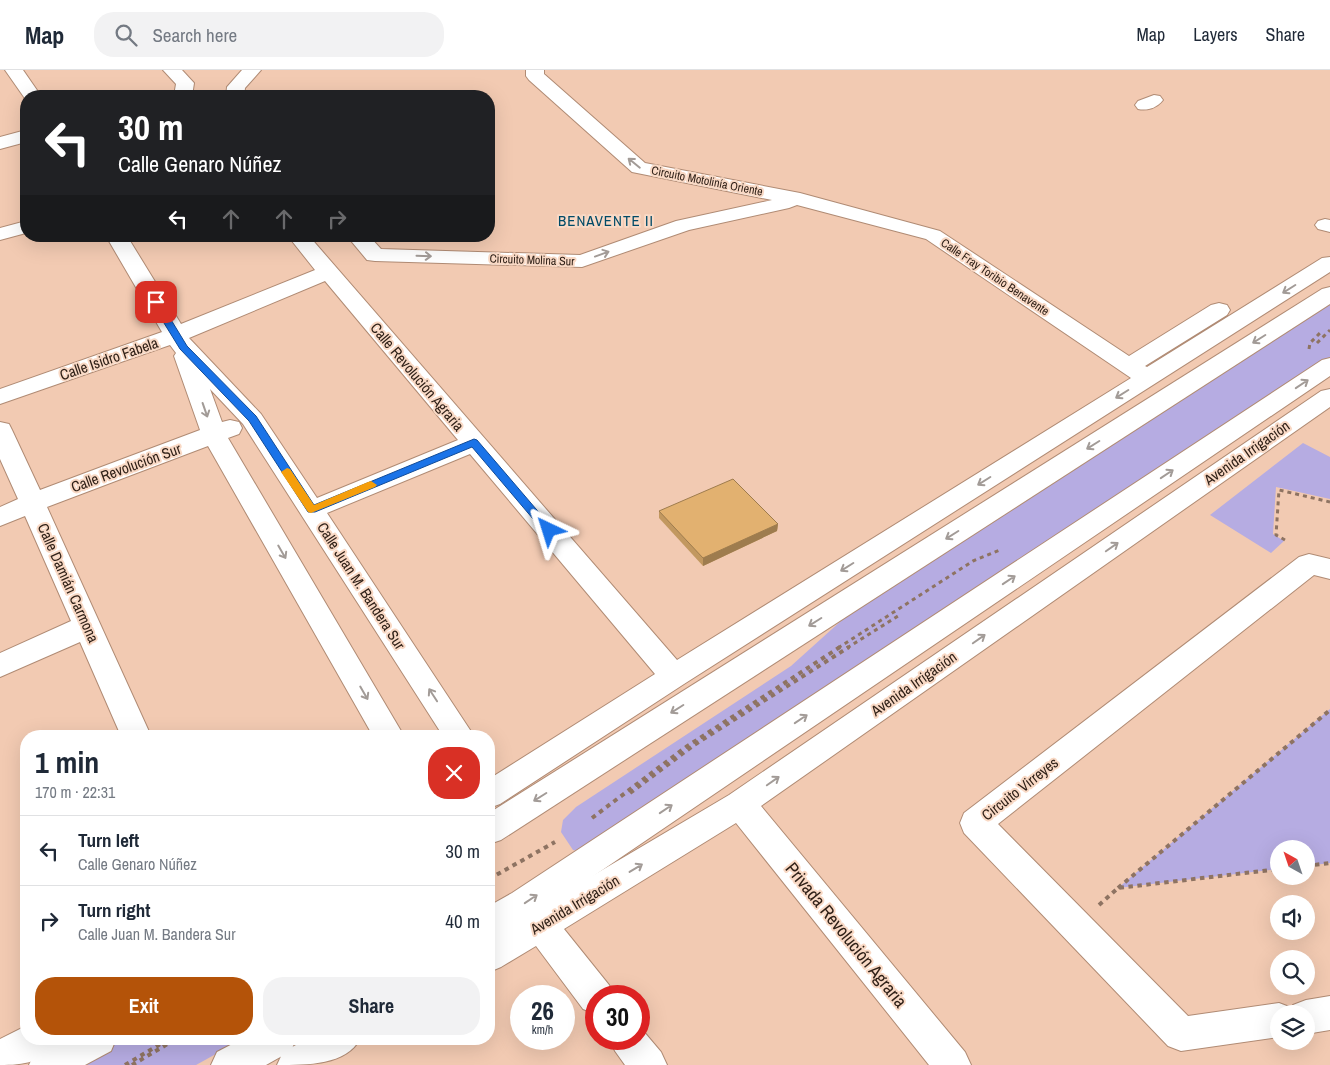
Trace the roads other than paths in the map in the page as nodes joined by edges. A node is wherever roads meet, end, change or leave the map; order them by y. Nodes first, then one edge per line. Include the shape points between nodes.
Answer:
1 (7, 70) edge
2 (14, 70) edge
3 (172, 70) edge
4 (252, 70) edge
5 (535, 70) edge
6 (0, 72) edge
7 (28, 90) edge
8 (184, 90) edge
9 (237, 90) edge
10 (20, 138) edge
11 (0, 143) edge
12 (704, 194) junction
13 (800, 199) junction
14 (684, 225) junction
15 (20, 229) edge
16 (1328, 231) edge
17 (0, 234) edge
18 (120, 242) edge
19 (303, 242) edge
20 (363, 242) edge
21 (1330, 263) edge
22 (328, 272) junction
23 (1330, 294) edge
24 (179, 341) junction
25 (1330, 365) edge
26 (1138, 372) junction
27 (1330, 396) edge
28 (0, 397) edge
29 (252, 419) junction
30 (214, 435) junction
31 (474, 442) junction
32 (3, 443) edge
33 (32, 502) junction
34 (311, 510) junction
35 (0, 517) edge
36 (1330, 569) edge
37 (87, 626) junction
38 (0, 666) edge
39 (674, 676) junction
40 (133, 730) edge
41 (385, 730) edge
42 (455, 730) edge
43 (495, 788) edge
44 (740, 804) junction
45 (495, 826) edge
46 (495, 921) edge
47 (541, 926) junction
48 (495, 953) edge
49 (586, 985) edge
50 (1330, 1013) edge
51 (1315, 1016) edge
52 (1270, 1021) edge
53 (25, 1045) edge
54 (86, 1045) edge
55 (267, 1045) edge
56 (331, 1045) edge
57 (636, 1050) edge
58 (0, 1058) edge
59 (48, 1065) edge
60 (230, 1065) edge
61 (296, 1065) edge
62 (648, 1065) edge
63 (952, 1065) edge

1 - 6 street
2 - 7 street
3 - 8 street via 185,83
4 - 9 street
12 -> 5 street, Circuito Motolinía Oriente via 639,168 535,76
10 - 11 street
12 - 13 street, Circuito Motolinía Oriente
12 - 14 street
13 - 14 street, Circuito Molina Sur
13 - 26 street, Calle Fray Toribio Benavente via 933,236
20 -> 14 street, Circuito Molina Sur via 375,255 582,261
15 - 17 street
16 - 26 street
18 - 24 street, Calle Juan M. Bandera Sur
19 - 22 street, Calle Revolución Agraria
21 -> 26 street
22 - 24 street, Calle Isidro Fabela
22 - 31 street, Calle Revolución Agraria
23 -> 45 street
24 - 28 street, Calle Isidro Fabela
24 - 29 street, Calle Juan M. Bandera Sur
24 -> 30 street, Calle Juan M. Bandera Sur
46 -> 25 street, Avenida Irrigación
26 -> 39 street
44 -> 27 street, Avenida Irrigación
29 - 30 street, Calle Revolución Sur
29 - 34 street, Calle Juan M. Bandera Sur
30 - 33 street, Calle Revolución Sur
30 -> 41 street, Calle Juan M. Bandera Sur
31 - 34 street
31 - 39 street, Calle Revolución Agraria
32 - 33 street, Calle Damián Carmona
33 - 35 street, Calle Revolución Sur
33 - 37 street, Calle Damián Carmona
42 -> 34 street, Calle Juan M. Bandera Sur
36 - 52 street, Circuito Virreyes via 1309,564 976,823 1181,1034
37 - 38 street
37 - 40 street, Calle Damián Carmona
39 - 43 street
47 -> 44 street, Avenida Irrigación
44 - 63 street, Privada Revolución Agraria
47 - 48 street, Avenida Irrigación
47 - 49 street
50 - 51 street
53 - 58 street
54 - 59 street
55 - 60 street
56 - 61 street
57 - 62 street

